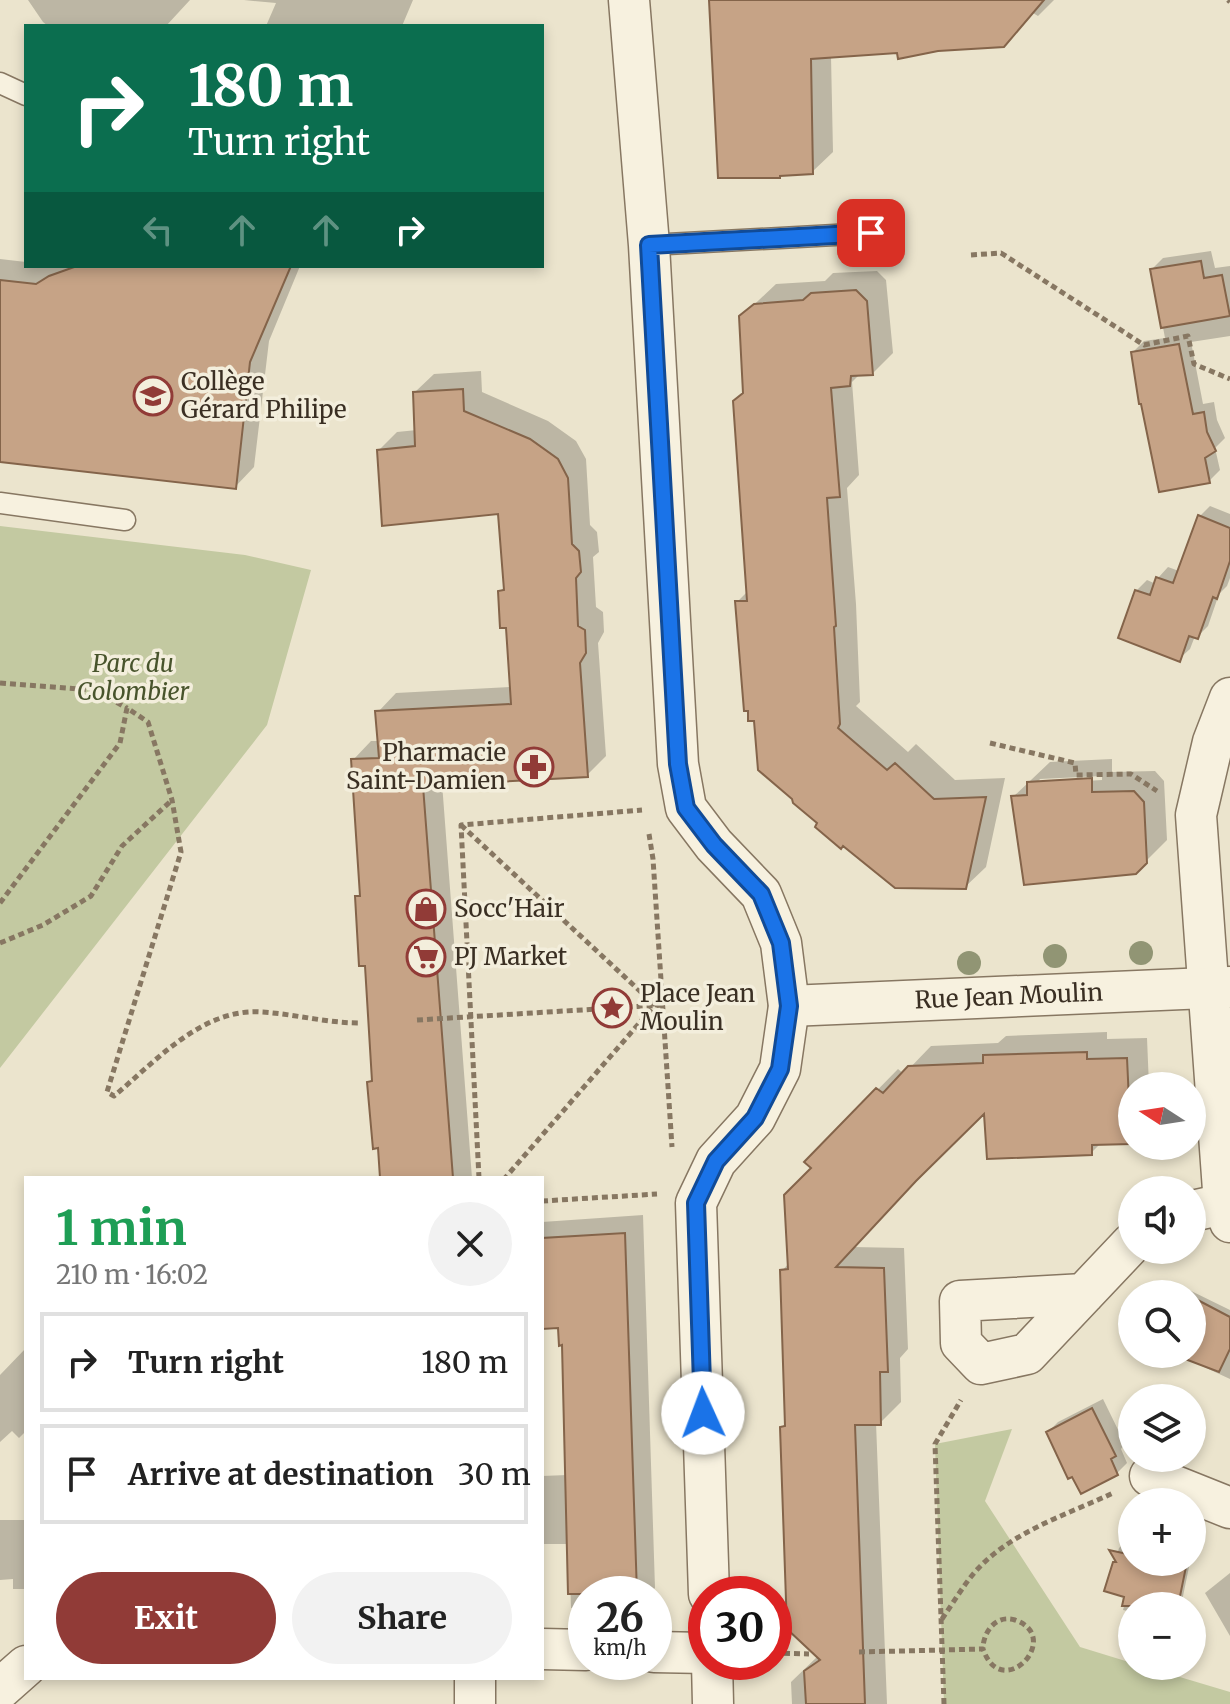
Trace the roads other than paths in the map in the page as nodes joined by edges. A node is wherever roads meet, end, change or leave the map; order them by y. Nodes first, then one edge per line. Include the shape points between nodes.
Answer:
1 (629, 0) edge
2 (0, 83) edge
3 (24, 94) edge
4 (871, 233) dead end
5 (649, 245) junction
6 (0, 503) edge
7 (125, 520) dead end
8 (1230, 698) edge
9 (1218, 988) edge
10 (789, 1006) junction
11 (1215, 1212) edge
12 (1118, 1258) edge
13 (1084, 1294) junction
14 (1150, 1476) road end
15 (1230, 1508) edge
16 (708, 1576) edge
17 (544, 1649) edge
18 (568, 1650) edge
19 (24, 1668) edge
20 (475, 1680) edge
21 (712, 1680) edge
22 (0, 1689) edge
23 (475, 1704) edge
24 (713, 1704) edge

1 - 5 street
2 - 3 lane
4 - 5 lane
5 - 10 street via 678,764 686,808 761,894 781,943
6 - 7 lane
8 - 9 street via 1213,742 1196,815
9 - 10 street, Rue Jean Moulin
9 - 11 street
10 - 16 street via 780,1069 755,1118 716,1161 696,1203
12 - 13 street
13 - 13 street via 1027,1354 981,1364 961,1343 960,1301
14 - 15 street
17 - 18 street
19 - 22 street
20 - 23 street
21 - 24 street

